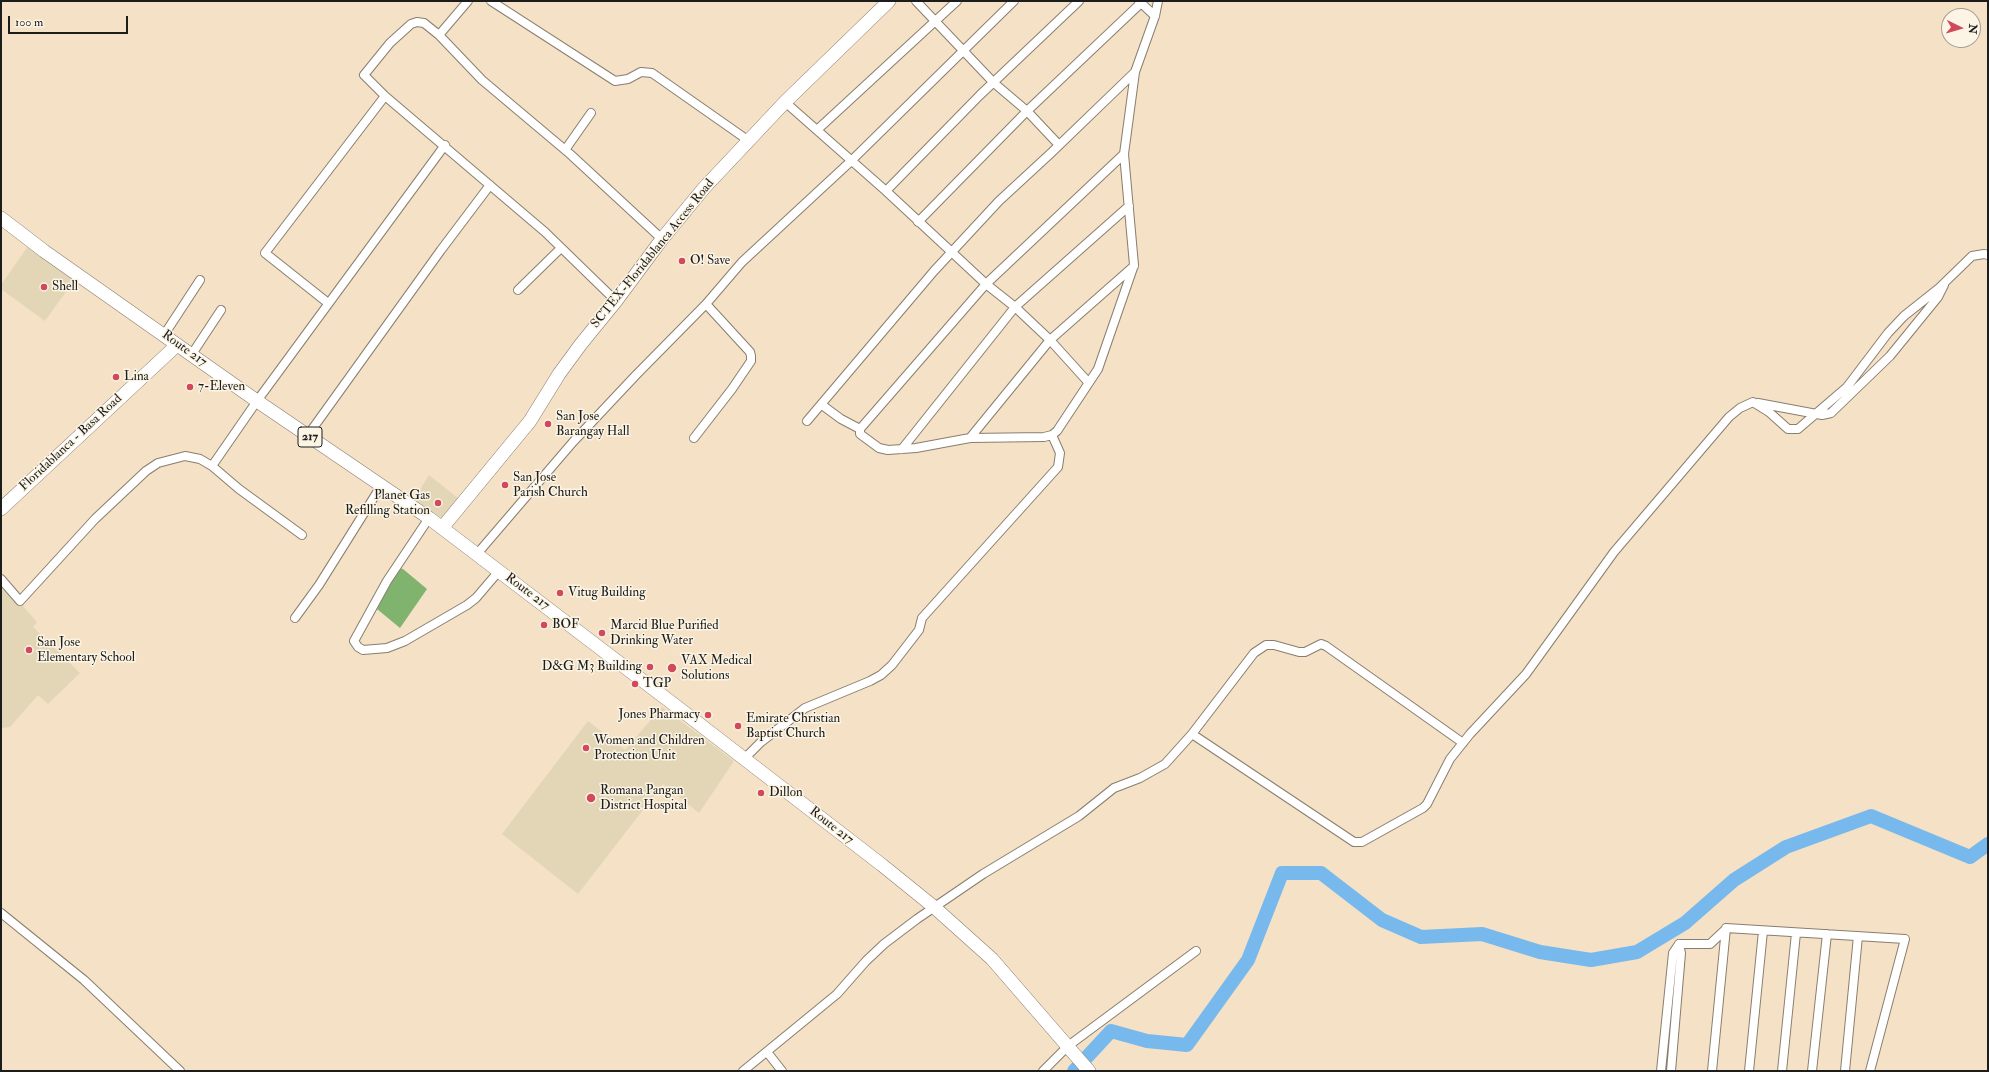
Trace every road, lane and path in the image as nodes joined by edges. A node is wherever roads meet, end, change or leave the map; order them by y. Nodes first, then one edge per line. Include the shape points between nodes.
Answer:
1 (468, 1) edge
2 (491, 1) edge
3 (889, 1) edge
4 (916, 1) edge
5 (957, 1) edge
6 (1014, 1) edge
7 (1079, 1) edge
8 (1158, 1) edge
9 (1140, 2) edge
10 (1155, 16) junction
11 (936, 21) junction
12 (438, 35) junction
13 (963, 50) junction
14 (1135, 72) junction
15 (994, 83) junction
16 (385, 96) junction
17 (784, 102) junction
18 (1027, 112) junction
19 (591, 113) dead end
20 (817, 130) junction
21 (748, 140) junction
22 (445, 145) junction
23 (1059, 146) junction
24 (566, 150) junction
25 (1124, 154) junction
26 (850, 162) junction
27 (490, 186) junction
28 (886, 191) junction
29 (1129, 206) junction
30 (1, 218) edge
31 (918, 222) junction
32 (662, 239) junction
33 (561, 248) junction
34 (952, 253) junction
35 (1988, 255) edge
36 (1134, 266) junction
37 (200, 280) dead end
38 (1945, 283) junction
39 (986, 284) junction
40 (518, 290) dead end
41 (616, 301) junction
42 (328, 303) junction
43 (706, 304) junction
44 (1015, 307) junction
45 (221, 310) dead end
46 (164, 335) junction
47 (1050, 340) junction
48 (177, 345) junction
49 (192, 354) junction
50 (1088, 382) junction
51 (257, 401) junction
52 (1753, 402) junction
53 (822, 405) junction
54 (1815, 413) junction
55 (807, 422) dead end
56 (860, 429) junction
57 (308, 435) junction
58 (1052, 435) junction
59 (694, 438) dead end
60 (970, 438) junction
61 (902, 449) junction
62 (212, 466) junction
63 (381, 486) junction
64 (1, 509) edge
65 (429, 518) junction
66 (442, 528) junction
67 (302, 535) dead end
68 (477, 554) junction
69 (499, 571) junction
70 (1, 579) edge
71 (295, 618) dead end
72 (1192, 734) junction
73 (1463, 743) junction
74 (744, 759) junction
75 (934, 907) junction
76 (1, 913) edge
77 (1726, 928) junction
78 (1762, 930) junction
79 (1796, 933) junction
80 (1827, 934) junction
81 (1858, 936) junction
82 (1679, 944) junction
83 (1196, 951) dead end
84 (1071, 1049) junction
85 (767, 1052) junction
86 (180, 1071) edge
87 (743, 1071) edge
88 (782, 1071) edge
89 (1043, 1071) edge
90 (1089, 1071) edge
91 (1661, 1071) edge
92 (1671, 1071) edge
93 (1712, 1071) edge
94 (1749, 1071) edge
95 (1782, 1071) edge
96 (1812, 1071) edge
97 (1845, 1071) edge
98 (1870, 1071) edge

1 - 12 street
2 - 21 street via 615,81 628,80 641,72 652,73
3 - 17 main road, SCTEX-Floridablanca Access Road
4 - 11 street
5 - 11 street
6 - 13 street
7 - 15 street
8 - 10 street
9 - 10 street
9 - 18 street
10 - 14 street
11 - 13 street
11 - 20 street
12 - 16 street via 424,23 417,22 411,24 390,43 364,75
12 - 24 street via 482,80
13 - 15 street
13 - 26 street
14 - 23 street
14 - 25 street
15 - 18 street
15 - 28 street
16 - 22 street
16 - 42 street via 264,253
17 - 20 street
17 - 21 main road, SCTEX-Floridablanca Access Road
18 - 23 street
18 - 31 street
19 - 24 street
20 - 26 street
21 - 32 main road, SCTEX-Floridablanca Access Road
22 - 27 street
22 - 42 street
23 - 34 street via 998,201
24 - 32 street
25 - 29 street
25 - 39 street
26 - 28 street
26 - 43 street via 742,262
27 - 33 street
27 - 57 street
28 - 31 street
29 - 36 street
29 - 44 street
30 - 46 main road, Route 217 / 217
31 - 34 street
32 - 41 main road, SCTEX-Floridablanca Access Road
33 - 40 street
33 - 41 street
34 - 39 street
34 - 53 street
35 - 38 street via 1972,256
36 - 47 street
36 - 50 street via 1098,369
37 - 46 street
38 - 54 street via 1904,316 1847,387
38 - 54 street via 1938,297 1890,356 1832,413
39 - 44 street
39 - 56 street
41 - 66 main road, SCTEX-Floridablanca Access Road via 563,368 530,421
42 - 51 street
43 - 59 street via 752,356 732,389
43 - 68 street via 573,442
44 - 47 street
44 - 61 street
45 - 49 street
46 - 48 main road, Route 217 / 217
47 - 50 street
47 - 60 street
48 - 49 main road, Route 217 / 217
48 - 64 main road, Floridablanca - Basa Road
49 - 51 main road, Route 217 / 217
50 - 58 street
51 - 57 main road, Route 217 / 217
51 - 62 street
52 - 54 street
52 - 54 street via 1788,429 1798,429
52 - 73 street via 1729,417 1650,507 1614,552 1526,674
53 - 55 street
53 - 56 street
56 - 61 street via 860,434 879,448
57 - 63 main road, Route 217 / 217
58 - 60 street
58 - 74 street via 1060,453 1058,467 922,618 919,630 892,665 870,681 806,708
60 - 61 street
62 - 67 street
62 - 70 street via 200,458 185,456 158,463 95,519 20,601
63 - 65 main road, Route 217 / 217
63 - 71 street
65 - 66 main road, Route 217 / 217
65 - 69 street via 390,574 354,641 358,647 363,650 387,648 405,641 467,605
66 - 68 main road, Route 217 / 217
68 - 69 main road, Route 217 / 217
69 - 74 main road, Route 217 / 217
72 - 73 street via 1254,653 1266,645 1305,652 1321,644 1337,652
72 - 73 street via 1325,824 1358,843 1423,808 1450,759
72 - 75 street via 1165,764 1140,778 1114,788 1079,816
74 - 75 main road, Route 217 / 217
75 - 84 main road, Route 217 / 217 via 992,959
75 - 85 street via 884,944 866,960 837,994
76 - 86 street via 84,980
77 - 78 street
77 - 82 street via 1710,944
77 - 93 street
78 - 79 street
78 - 94 street
79 - 80 street
79 - 95 street
80 - 81 street
80 - 96 street
81 - 97 street
81 - 98 street via 1905,939
82 - 91 street via 1673,953
82 - 92 street via 1681,953
83 - 84 street
84 - 89 street
84 - 90 main road, Route 217 / 217
85 - 87 street
85 - 88 street

